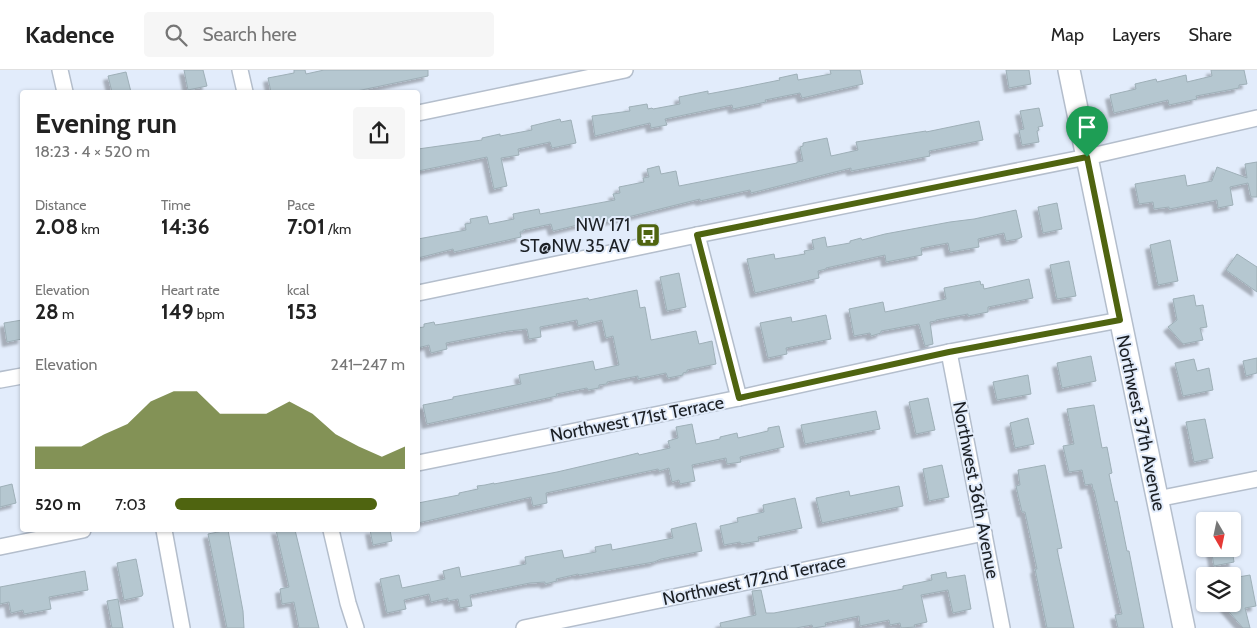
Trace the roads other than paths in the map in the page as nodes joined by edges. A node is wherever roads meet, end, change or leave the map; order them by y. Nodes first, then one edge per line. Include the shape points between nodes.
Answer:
1 (60, 70) edge
2 (240, 70) edge
3 (625, 70) edge
4 (1069, 70) edge
5 (65, 90) edge
6 (245, 90) edge
7 (420, 113) edge
8 (1257, 118) edge
9 (1087, 157) junction
10 (697, 235) junction
11 (420, 293) edge
12 (1120, 320) junction
13 (949, 352) junction
14 (20, 376) edge
15 (0, 380) edge
16 (739, 398) junction
17 (420, 464) edge
18 (1257, 479) edge
19 (1157, 498) junction
20 (73, 532) edge
21 (164, 532) edge
22 (331, 532) edge
23 (984, 532) junction
24 (0, 547) edge
25 (182, 628) edge
26 (356, 628) edge
27 (524, 628) edge
28 (1002, 628) edge
29 (1184, 628) edge

1 - 5 street
2 - 6 street
3 - 7 street
4 - 9 main road, Northwest 37th Avenue
8 - 9 street
9 - 10 street
9 - 12 main road, Northwest 37th Avenue
10 - 11 street
10 - 16 street
12 - 13 street, Northwest 171st Terrace
12 - 19 main road, Northwest 37th Avenue
13 - 16 street, Northwest 171st Terrace
13 - 23 street, Northwest 36th Avenue
14 - 15 street
16 - 17 street, Northwest 171st Terrace
18 - 19 street
19 - 29 main road, Northwest 37th Avenue
20 - 24 street
21 - 25 street
22 - 26 street
23 - 27 street, Northwest 172nd Terrace
23 - 28 street, Northwest 36th Avenue

